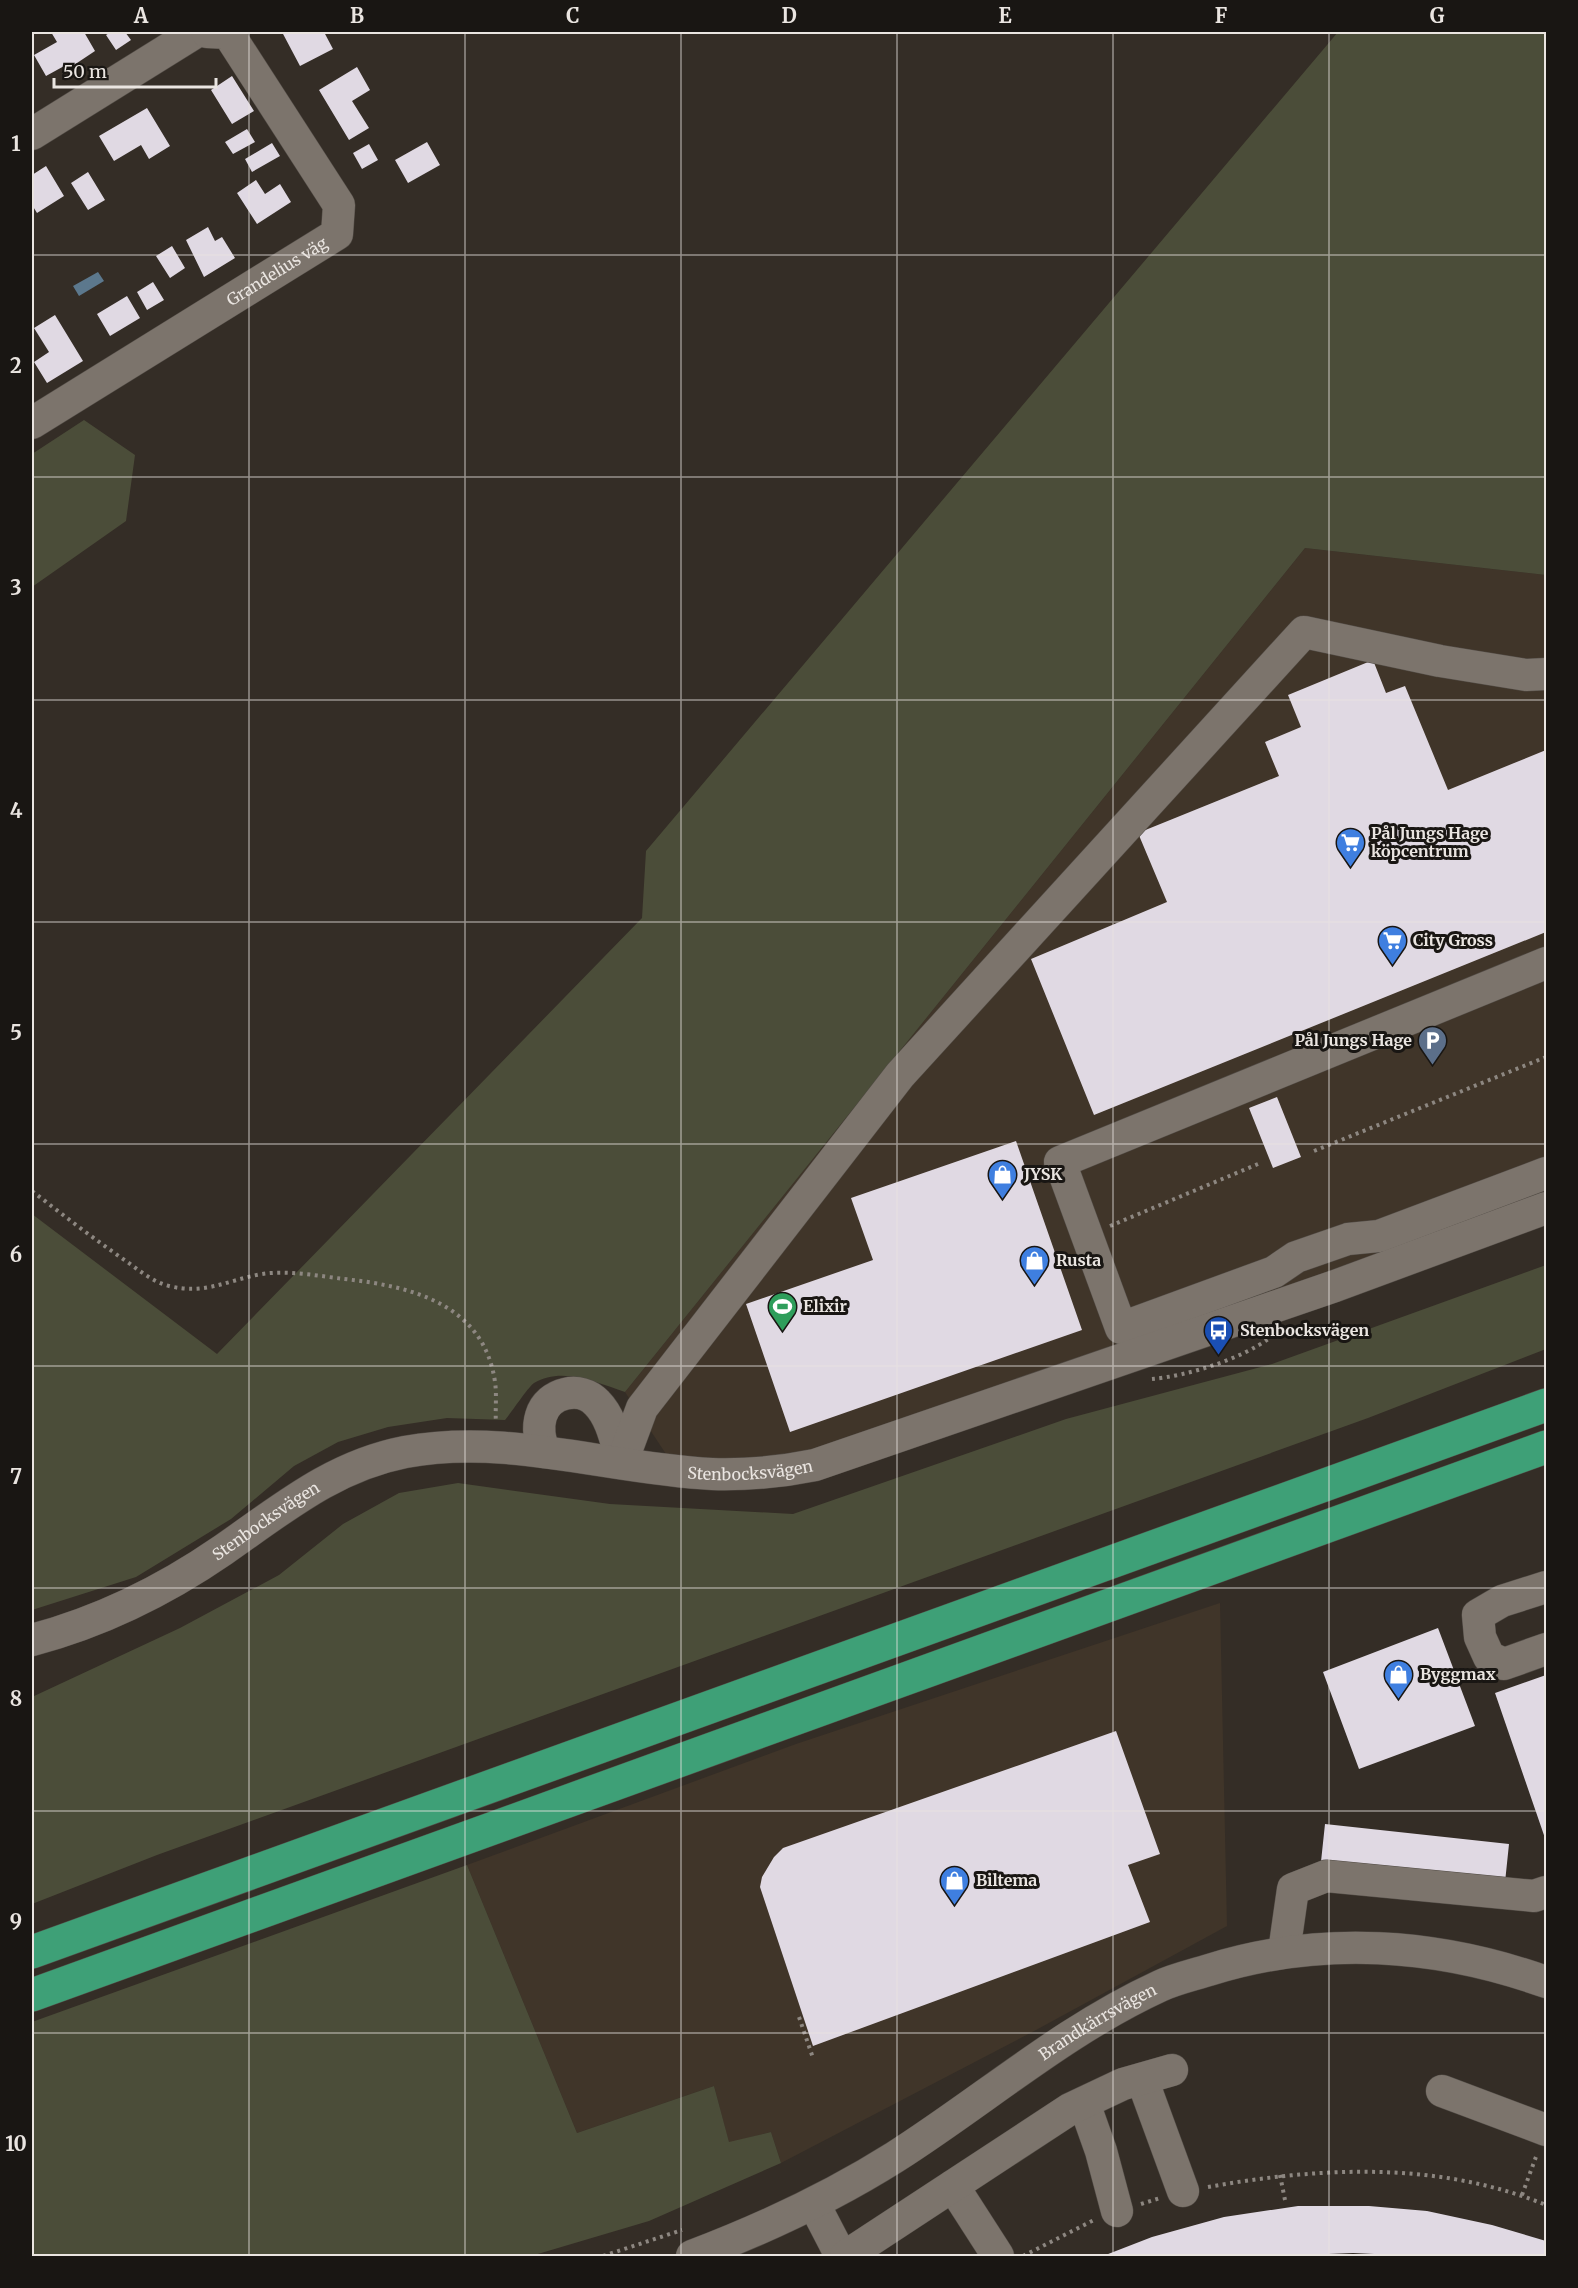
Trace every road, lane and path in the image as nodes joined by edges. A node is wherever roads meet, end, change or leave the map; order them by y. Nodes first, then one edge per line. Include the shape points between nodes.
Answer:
1 (196, 32) edge
2 (207, 32) edge
3 (32, 134) edge
4 (32, 423) edge
5 (1546, 674) edge
6 (1546, 963) edge
7 (1546, 1057) edge
8 (1314, 1151) dead end
9 (1258, 1164) dead end
10 (1546, 1173) edge
11 (32, 1191) edge
12 (1546, 1208) edge
13 (1088, 1235) junction
14 (1322, 1248) junction
15 (1335, 1286) junction
16 (1546, 1405) edge
17 (496, 1447) junction
18 (1546, 1447) edge
19 (544, 1452) junction
20 (622, 1462) junction
21 (1546, 1587) edge
22 (32, 1640) edge
23 (1546, 1649) edge
24 (1546, 1892) edge
25 (32, 1952) edge
26 (1284, 1952) junction
27 (1546, 1982) edge
28 (32, 1995) edge
29 (799, 2017) dead end
30 (813, 2058) dead end
31 (1172, 2070) dead end
32 (1142, 2079) junction
33 (1442, 2091) dead end
34 (1084, 2103) junction
35 (1542, 2140) edge
36 (1280, 2175) junction
37 (953, 2186) junction
38 (1183, 2191) joint
39 (1522, 2195) junction
40 (1285, 2200) dead end
41 (814, 2204) junction
42 (1546, 2205) edge
43 (1117, 2211) dead end
44 (692, 2256) edge
45 (841, 2256) edge
46 (846, 2256) edge
47 (998, 2256) edge

1 - 3 street
2 - 4 street, Grandelius väg via 228,33 339,205 336,234
5 - 20 street via 1526,675 1440,661 1304,632 900,1075 642,1408
6 - 13 street via 1060,1162
7 - 8 path
9 - 13 path
10 - 14 street via 1379,1236 1348,1239
11 - 17 path via 93,1238 166,1286 194,1291 264,1274 320,1276 389,1283 446,1305 469,1323 488,1353 495,1382
12 - 15 street, Stenbocksvägen
13 - 14 street via 1121,1328 1274,1272 1296,1257
14 - 15 street
15 - 20 street, Stenbocksvägen via 816,1465 780,1472 711,1474
16 - 25 highway
17 - 19 street, Stenbocksvägen
17 - 22 street, Stenbocksvägen via 406,1452 343,1471 308,1489 171,1584 106,1615
18 - 28 highway
19 - 20 street, Stenbocksvägen
19 - 20 street via 538,1431 541,1413 550,1401 575,1392 592,1399 607,1417
21 - 23 street via 1502,1601 1478,1615 1480,1637 1489,1657 1504,1665
24 - 26 street via 1534,1896 1326,1876 1293,1889
26 - 27 street, Brandkärrsvägen via 1347,1947 1408,1949 1466,1957
26 - 41 street, Brandkärrsvägen via 1247,1958 1162,1985 1103,2015 895,2157
29 - 30 path
31 - 32 street
32 - 34 street
32 - 38 street
33 - 35 street
34 - 37 street
34 - 43 street
35 - 39 path
36 - 38 path
36 - 39 path via 1332,2171 1443,2176
36 - 40 path
37 - 46 street
37 - 47 street
39 - 42 path
41 - 44 street, Brandkärrsvägen
41 - 45 street

